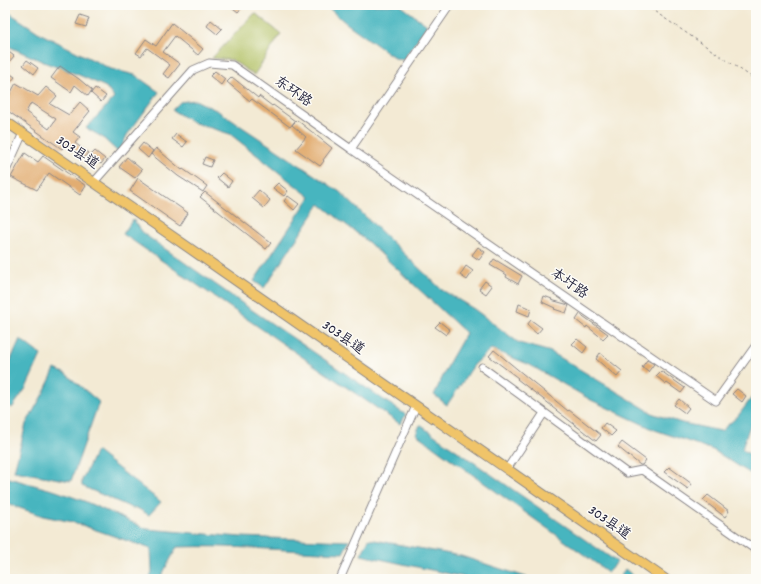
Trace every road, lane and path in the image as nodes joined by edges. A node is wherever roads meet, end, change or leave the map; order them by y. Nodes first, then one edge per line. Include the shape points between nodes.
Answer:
1 (450, 5) edge
2 (646, 5) edge
3 (756, 80) edge
4 (5, 121) edge
5 (23, 134) junction
6 (351, 149) junction
7 (5, 173) edge
8 (94, 182) junction
9 (756, 345) edge
10 (482, 367) dead end
11 (416, 406) junction
12 (544, 413) junction
13 (507, 469) junction
14 (756, 550) edge
15 (340, 579) edge
16 (664, 579) edge

1 - 6 street
2 - 3 path
4 - 5 main road, 303县道
5 - 7 street
5 - 8 main road, 303县道
6 - 8 street, 东环路 via 232,65 209,63 192,70
6 - 9 street, 本圩路 via 716,401
8 - 11 main road, 303县道
10 - 12 street
11 - 13 main road, 303县道
11 - 15 street
12 - 13 street
12 - 14 street via 627,473 642,470
13 - 16 main road, 303县道

